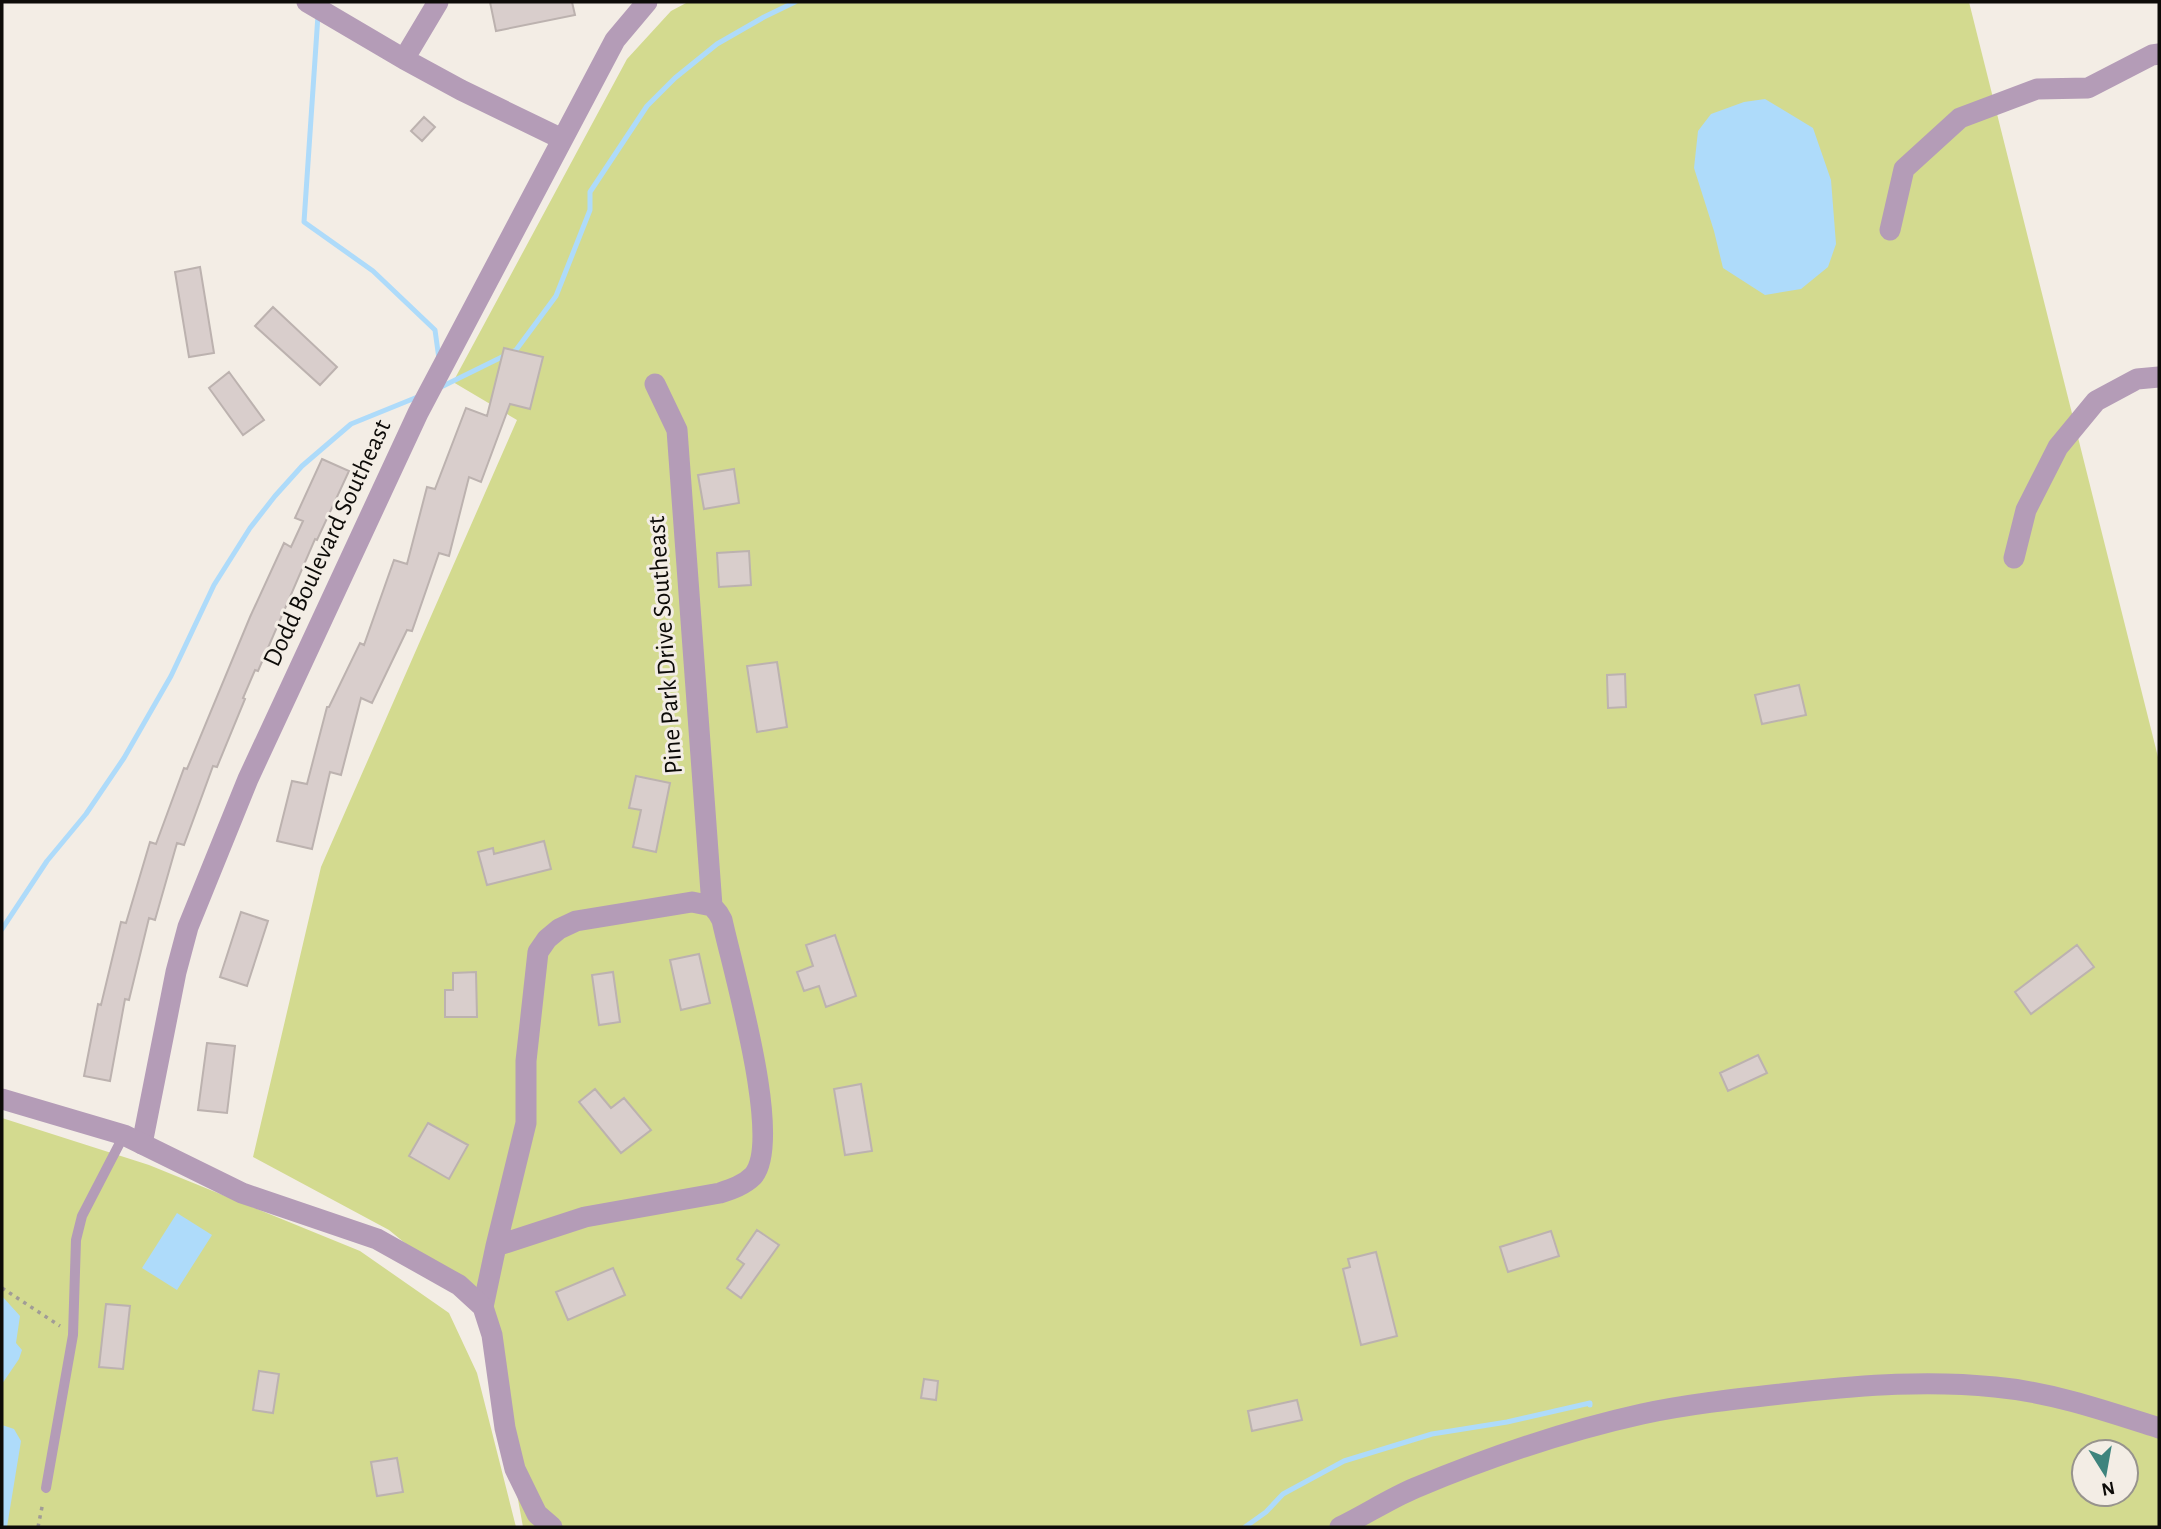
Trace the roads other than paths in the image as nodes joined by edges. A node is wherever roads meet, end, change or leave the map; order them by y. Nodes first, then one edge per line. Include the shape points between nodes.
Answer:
1 (307, 2) edge
2 (438, 2) edge
3 (647, 2) edge
4 (2159, 54) edge
5 (404, 59) junction
6 (562, 139) junction
7 (1890, 230) dead end
8 (2159, 377) edge
9 (655, 384) dead end
10 (2014, 558) dead end
11 (712, 906) junction
12 (2, 1099) edge
13 (133, 1139) junction
14 (496, 1246) junction
15 (483, 1307) junction
16 (2159, 1428) edge
17 (47, 1488) road end
18 (552, 1527) edge
19 (1340, 1527) edge

1 - 5 street
2 - 5 street
3 - 6 street, Dodd Boulevard Southeast via 615,40
4 - 7 street via 2088,88 2037,89 1960,117 1904,169
5 - 6 street
6 - 13 street, Dodd Boulevard Southeast via 418,413 248,779 188,928
8 - 10 street via 2137,379 2096,401 2058,447 2026,510
9 - 11 street, Pine Park Drive Southeast via 677,430
11 - 14 street via 692,902 576,921 559,929 538,952 526,1061 526,1123
11 - 14 street, Pine Park Drive Southeast via 722,920 760,1088 763,1136 754,1175 720,1193 585,1217
12 - 13 street
13 - 15 street via 242,1193 377,1239 459,1285
13 - 17 lane via 82,1216 76,1240 73,1335
14 - 15 street
15 - 18 street via 515,1469 537,1514
16 - 19 street via 2071,1401 1996,1387 1862,1385 1721,1400 1640,1414 1486,1461 1413,1489

